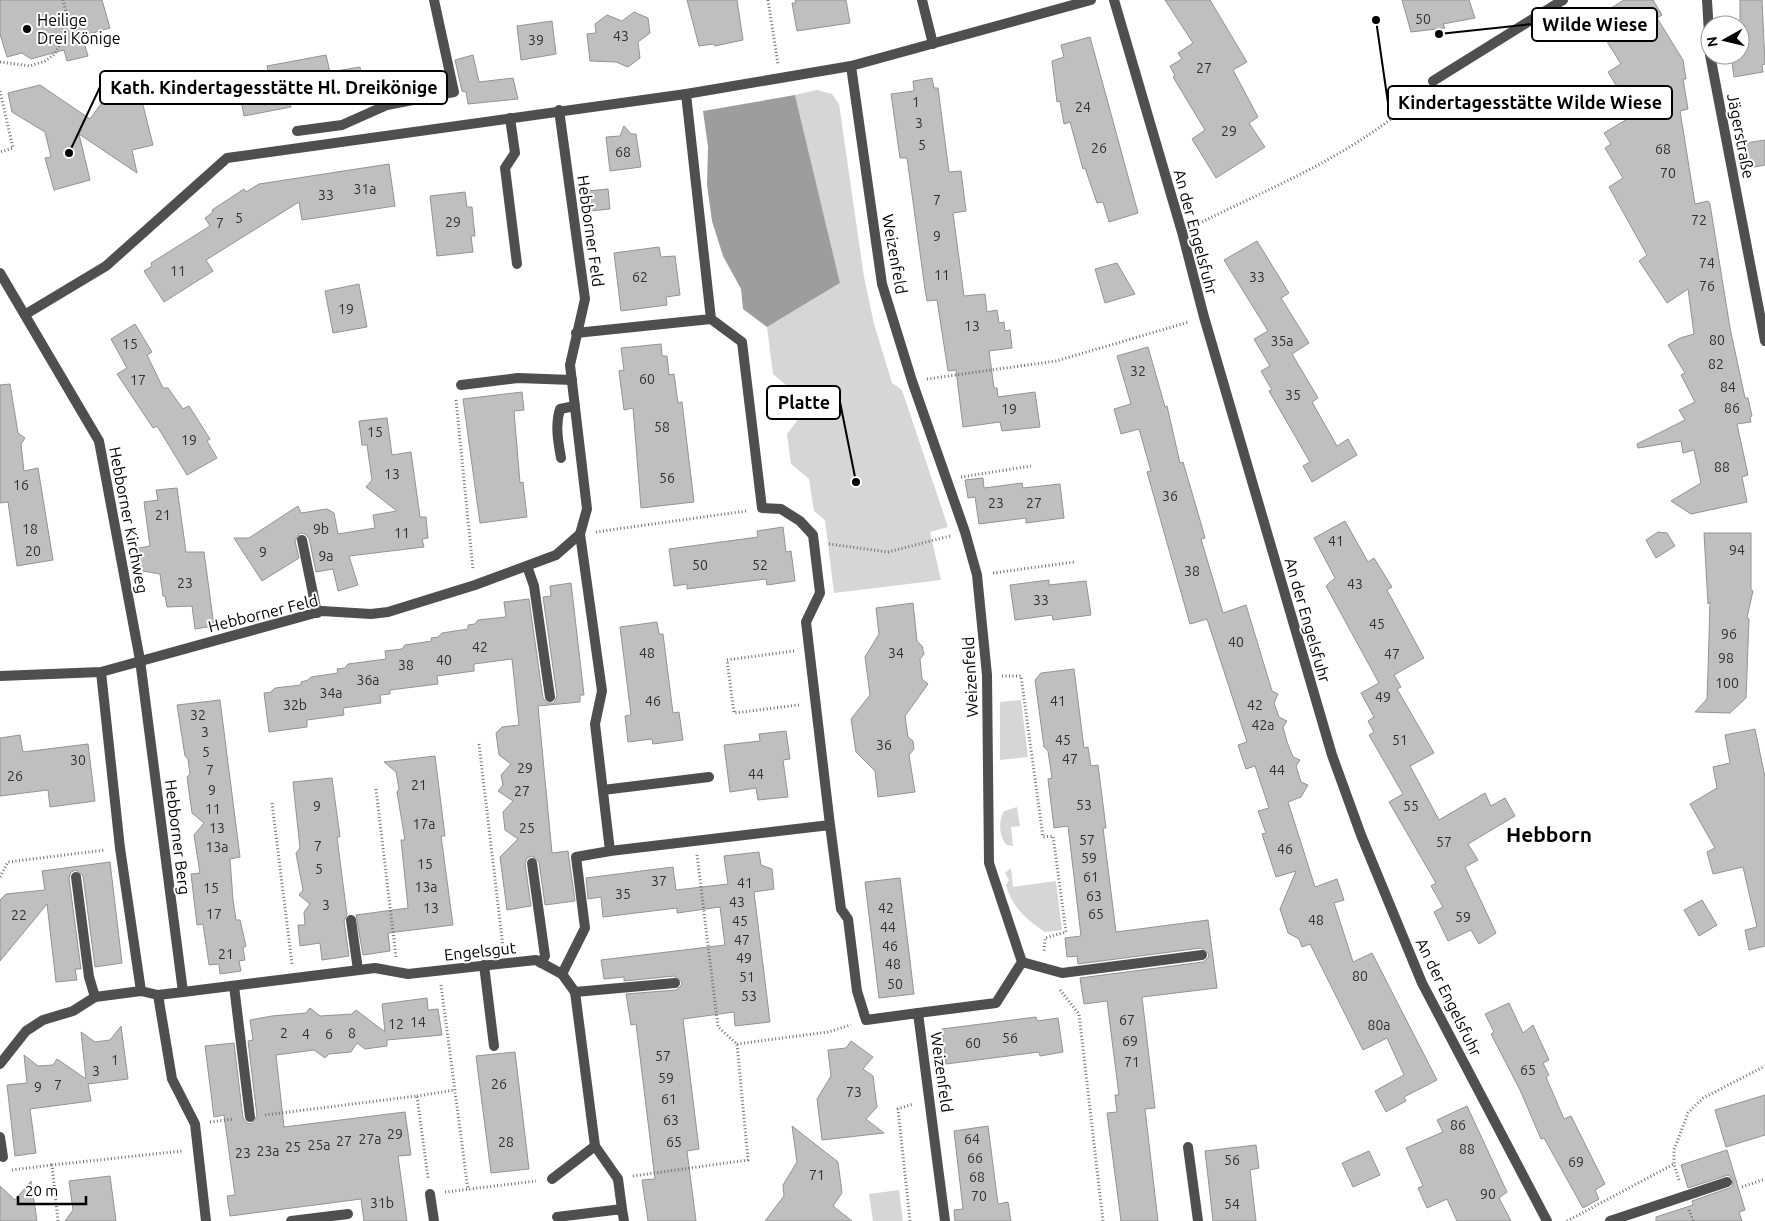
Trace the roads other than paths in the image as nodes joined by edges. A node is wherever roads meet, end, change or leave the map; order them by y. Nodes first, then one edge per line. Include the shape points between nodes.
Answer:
1 (434, 0) edge
2 (922, 0) edge
3 (1092, 0) edge
4 (1114, 0) edge
5 (1563, 0) edge
6 (1707, 0) edge
7 (1708, 15) edge
8 (933, 44) junction
9 (1712, 65) edge
10 (851, 66) junction
11 (1433, 81) road end
12 (686, 94) junction
13 (559, 110) junction
14 (510, 118) junction
15 (297, 131) dead end
16 (517, 264) dead end
17 (0, 273) edge
18 (26, 314) junction
19 (711, 319) junction
20 (576, 334) junction
21 (1765, 341) edge
22 (572, 380) junction
23 (461, 385) road end
24 (575, 406) junction
25 (561, 458) dead end
26 (580, 534) junction
27 (302, 540) dead end
28 (527, 566) junction
29 (317, 613) junction
30 (140, 660) junction
31 (101, 672) junction
32 (0, 676) edge
33 (550, 696) dead end
34 (709, 776) dead end
35 (603, 790) junction
36 (830, 825) junction
37 (610, 851) junction
38 (532, 863) dead end
39 (76, 877) dead end
40 (350, 920) dead end
41 (1202, 955) dead end
42 (1022, 962) junction
43 (541, 963) junction
44 (484, 965) junction
45 (358, 970) junction
46 (562, 974) junction
47 (675, 983) dead end
48 (234, 986) junction
49 (140, 990) junction
50 (183, 992) junction
51 (575, 992) junction
52 (158, 995) junction
53 (95, 997) junction
54 (918, 1013) junction
55 (494, 1046) dead end
56 (0, 1064) edge
57 (250, 1117) road end
58 (0, 1137) edge
59 (595, 1146) junction
60 (1188, 1147) dead end
61 (3, 1157) dead end
62 (552, 1179) road end
63 (1727, 1182) road end
64 (430, 1194) road end
65 (622, 1209) junction
66 (348, 1214) dead end
67 (557, 1218) dead end
68 (206, 1221) edge
69 (291, 1221) edge
70 (434, 1221) edge
71 (624, 1221) edge
72 (945, 1221) edge
73 (1198, 1221) edge
74 (1547, 1221) edge
75 (1610, 1221) edge

1 - 15 street via 454,92 387,104 342,125
2 - 8 street
3 - 8 street
4 - 74 street, An der Engelsfuhr via 1332,755 1422,983
5 - 11 street
6 - 7 street
8 - 10 street
9 - 21 street, Jägerstraße
10 - 12 street
10 - 42 street, Weizenfeld via 882,284 978,575 986,675 989,863
12 - 13 street
12 - 19 street
13 - 14 street
13 - 20 street, Hebborner Feld via 585,299
14 - 16 street via 515,153 505,168
14 - 18 street via 227,158 106,266
17 - 18 street, Hebborner Kirchweg
18 - 30 street, Hebborner Kirchweg via 99,441
19 - 20 street
19 - 36 street via 742,342 762,508 782,509 813,535 820,593 806,622
20 - 22 street, Hebborner Feld via 570,365
22 - 23 street via 518,378
22 - 24 street, Hebborner Feld
24 - 25 street via 560,409 558,416 556,428
24 - 26 street, Hebborner Feld via 586,509
26 - 28 street, Hebborner Feld via 556,555
26 - 35 street, Hebborner Feld via 602,691 594,724
27 - 29 street
28 - 29 street, Hebborner Feld via 388,612
28 - 33 street via 534,586
29 - 30 street, Hebborner Feld
30 - 31 street, Hebborner Feld
30 - 50 street, Hebborner Berg
31 - 32 street, Hebborner Feld
31 - 49 street via 120,848
34 - 35 street
35 - 37 street, Hebborner Feld
36 - 37 street
36 - 54 street via 841,909 848,919 857,991 866,1020
37 - 46 street via 576,857 585,928
38 - 43 street via 544,956
39 - 53 street via 89,978
40 - 45 street
41 - 42 street via 1062,973
42 - 54 street, Weizenfeld via 996,1003
43 - 44 street, Engelsgut via 536,960
43 - 46 street, Engelsgut
44 - 45 street, Engelsgut via 408,974 374,968
44 - 55 street
45 - 48 street, Engelsgut
46 - 51 street, Engelsgut
47 - 51 street
48 - 50 street, Engelsgut
48 - 57 street
49 - 52 street
49 - 53 street
50 - 52 street
51 - 59 street, Engelsgut
52 - 68 street via 172,1078 195,1124
53 - 56 street via 74,1011 43,1020 26,1031
54 - 72 street, Weizenfeld
58 - 61 street
59 - 62 street
59 - 65 street, Engelsgut via 618,1178
60 - 73 street
63 - 75 street
64 - 70 street
65 - 67 street
65 - 71 street
66 - 69 street

